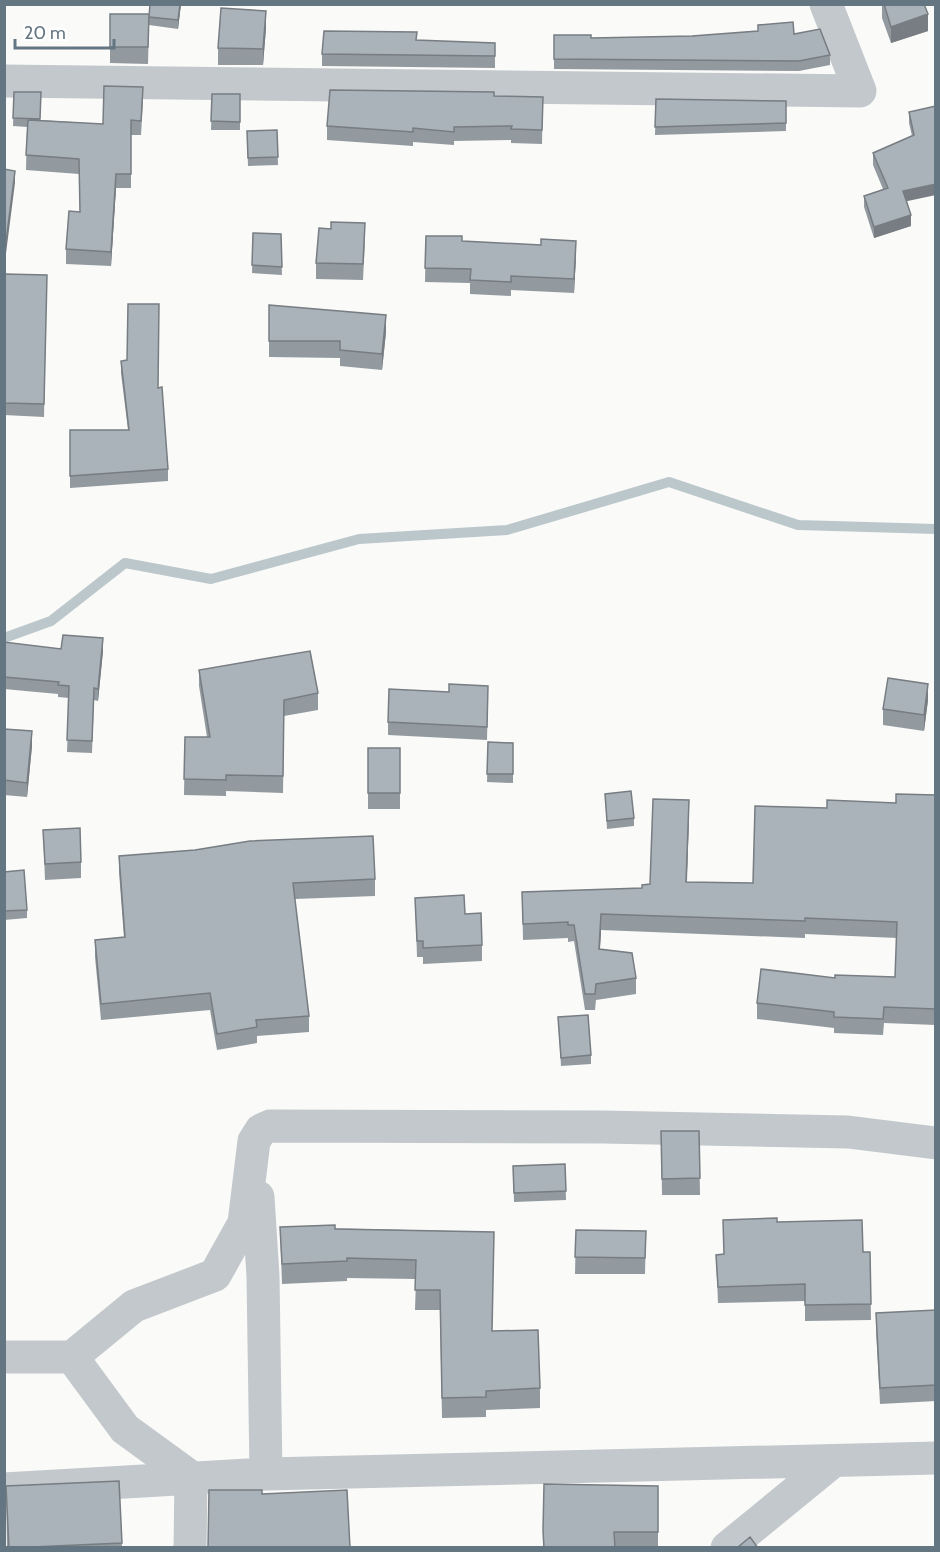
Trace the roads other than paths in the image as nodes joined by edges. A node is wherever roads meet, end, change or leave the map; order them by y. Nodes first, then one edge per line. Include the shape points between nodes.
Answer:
1 (826, 4) edge
2 (4, 81) edge
3 (254, 1141) junction
4 (936, 1143) edge
5 (4, 1357) edge
6 (72, 1357) junction
7 (936, 1458) edge
8 (831, 1463) junction
9 (266, 1474) junction
10 (191, 1477) junction
11 (4, 1489) edge
12 (190, 1548) edge
13 (728, 1548) edge

1 - 2 street via 860,91
3 - 4 street via 261,1130 270,1126 603,1126 848,1132
3 - 6 street via 244,1223 215,1275 134,1306
3 - 9 street via 263,1276
5 - 6 street
6 - 10 street via 125,1430
7 - 8 street
8 - 9 street
8 - 13 street
9 - 10 street
10 - 11 street
10 - 12 street

